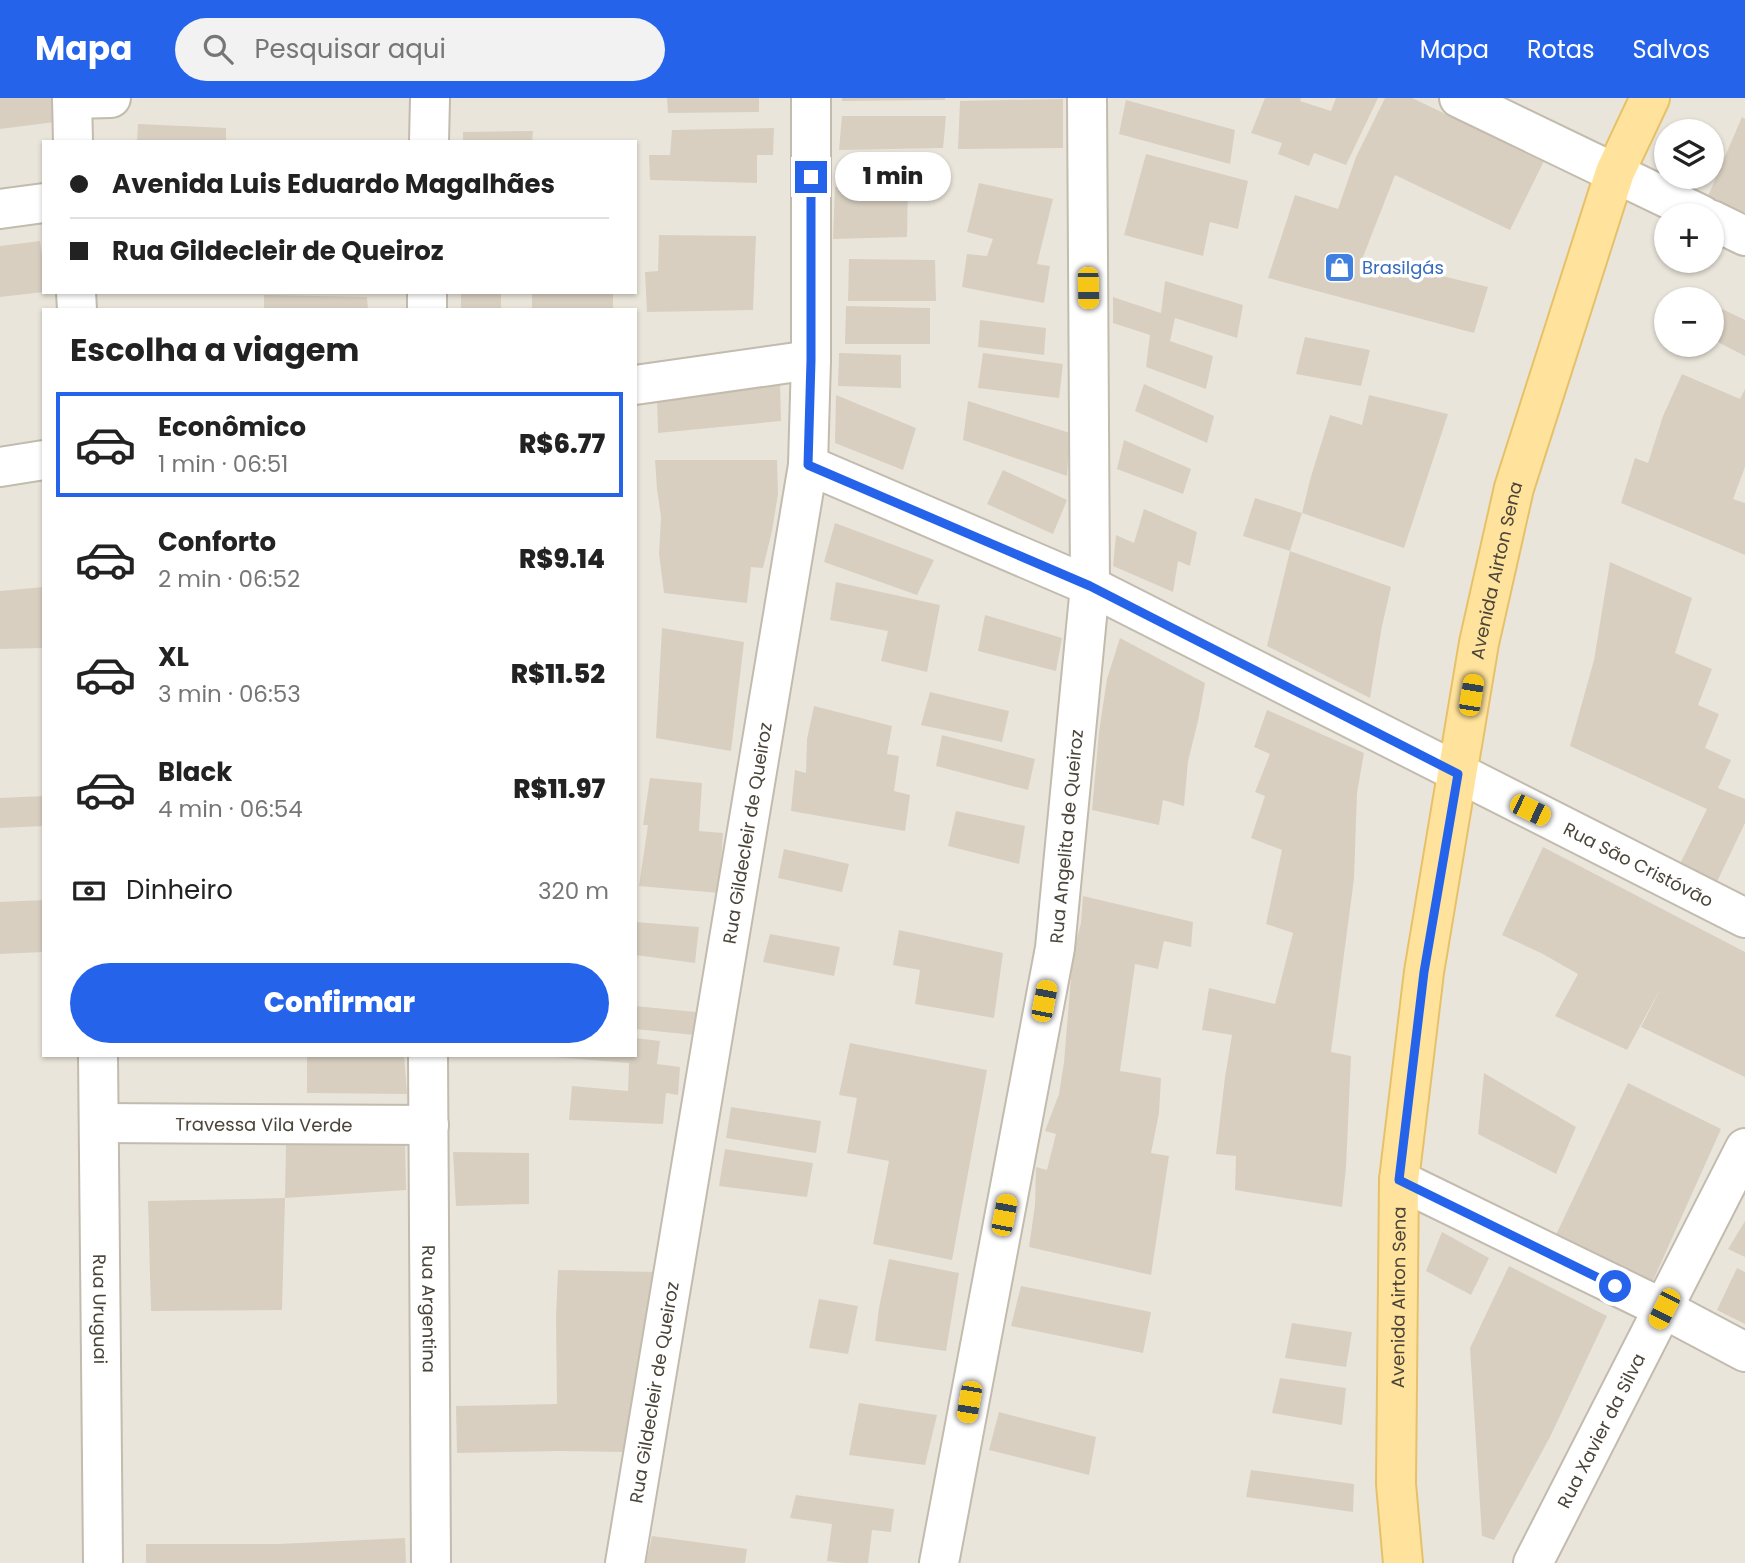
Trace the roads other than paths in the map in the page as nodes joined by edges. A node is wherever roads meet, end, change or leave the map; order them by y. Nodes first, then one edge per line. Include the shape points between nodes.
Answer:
1 (111, 98) edge
2 (430, 98) edge
3 (811, 98) edge
4 (1087, 98) edge
5 (1459, 98) edge
6 (1650, 98) edge
7 (72, 99) edge
8 (73, 140) edge
9 (429, 140) edge
10 (1615, 172) junction
11 (42, 203) edge
12 (1678, 203) edge
13 (0, 209) edge
14 (1724, 226) edge
15 (1745, 236) edge
16 (811, 360) junction
17 (637, 385) edge
18 (42, 460) edge
19 (808, 465) junction
20 (0, 467) edge
21 (1090, 586) junction
22 (1458, 774) junction
23 (1745, 918) edge
24 (98, 1057) edge
25 (428, 1057) edge
26 (100, 1123) junction
27 (429, 1125) junction
28 (1745, 1148) edge
29 (1399, 1180) junction
30 (1664, 1309) junction
31 (1745, 1352) edge
32 (103, 1563) edge
33 (431, 1563) edge
34 (625, 1563) edge
35 (939, 1563) edge
36 (1403, 1563) edge
37 (1533, 1563) edge

1 - 7 street
2 - 9 street
3 - 16 street, Rua Gildecleir de Queiroz
4 - 21 street, Rua Angelita de Queiroz
5 - 10 street
6 - 10 main road, Avenida Airton Sena
7 - 8 street
10 - 12 street
10 - 22 main road, Avenida Airton Sena via 1514,488 1479,643
11 - 13 street
14 - 15 street
16 - 17 street
16 - 19 street, Rua Gildecleir de Queiroz
18 - 20 street
19 - 21 street, Rua São Cristóvão
19 - 34 street, Rua Gildecleir de Queiroz
21 - 22 street, Rua São Cristóvão
21 - 35 street, Rua Angelita de Queiroz via 1055,947
22 - 23 street, Rua São Cristóvão
22 - 29 main road, Avenida Airton Sena via 1424,972
24 - 26 street, Rua Uruguai
25 - 27 street, Rua Argentina
26 - 27 street, Travessa Vila Verde
26 - 32 street, Rua Uruguai
27 - 33 street, Rua Argentina
28 - 30 street, Rua Xavier da Silva
29 - 30 street
29 - 36 main road, Avenida Airton Sena via 1396,1484
30 - 31 street
30 - 37 street, Rua Xavier da Silva

